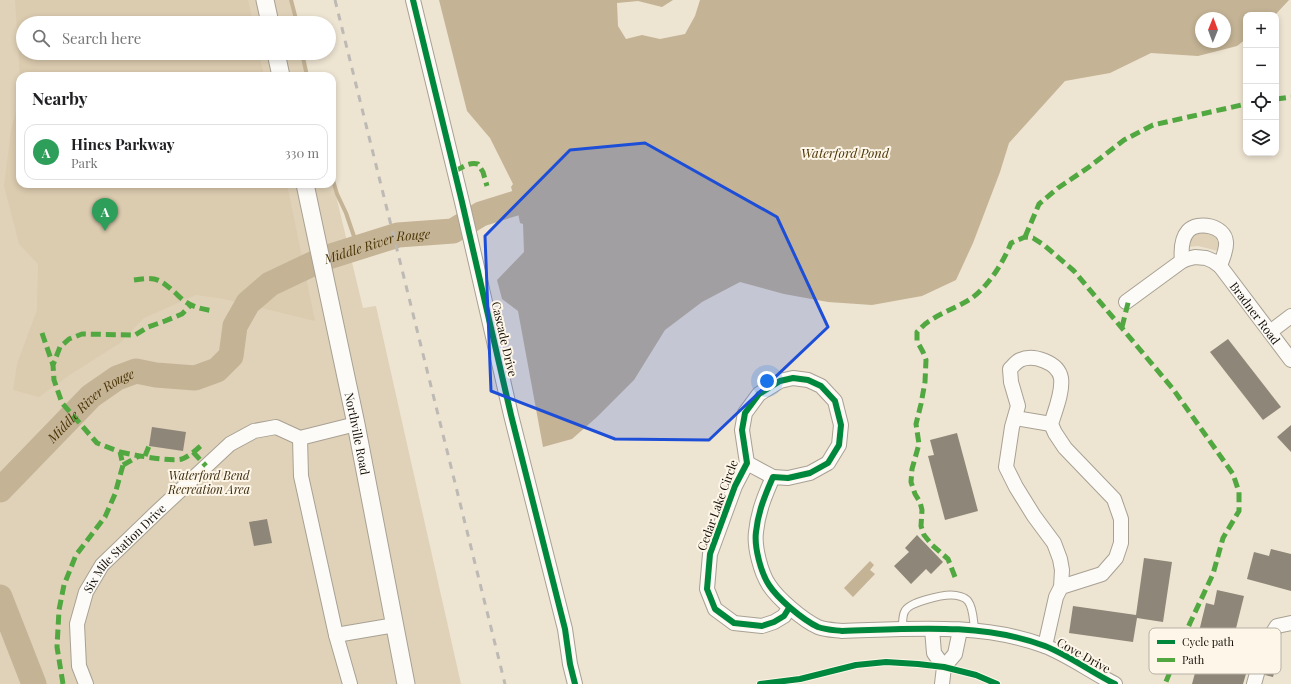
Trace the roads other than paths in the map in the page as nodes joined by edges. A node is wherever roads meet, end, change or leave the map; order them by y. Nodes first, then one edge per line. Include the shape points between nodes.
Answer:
1 (265, 0) edge
2 (412, 0) edge
3 (268, 16) edge
4 (278, 60) edge
5 (280, 72) edge
6 (306, 188) edge
7 (1182, 261) junction
8 (1220, 266) junction
9 (1126, 302) dead end
10 (1291, 316) edge
11 (1270, 332) junction
12 (1291, 360) edge
13 (1015, 418) junction
14 (356, 424) junction
15 (1051, 424) junction
16 (300, 438) junction
17 (746, 463) junction
18 (773, 477) junction
19 (1061, 587) junction
20 (789, 608) junction
21 (1291, 623) edge
22 (395, 625) junction
23 (1276, 628) edge
24 (902, 629) junction
25 (932, 629) junction
26 (960, 630) junction
27 (975, 631) junction
28 (336, 635) junction
29 (1045, 646) junction
30 (944, 667) junction
31 (1257, 674) edge
32 (86, 684) edge
33 (350, 684) edge
34 (406, 684) edge
35 (575, 684) edge
36 (942, 684) edge
37 (1115, 684) edge
38 (1254, 684) edge

1 - 3 street
2 - 35 street, Cascade Drive via 565,629
4 - 5 street
6 - 14 street, Northville Road
7 - 8 street, Bradner Road via 1195,257 1206,258
7 - 8 street via 1181,248 1188,230 1198,225 1212,226 1221,231 1226,240
7 - 9 street, Bradner Road
8 - 11 street, Bradner Road
10 - 11 street
11 - 12 street, Bradner Road
13 - 15 street
13 - 15 street via 1018,406 1010,369 1019,360 1044,360 1057,369 1061,378 1059,399
13 - 19 street via 1006,467 1034,516 1054,543 1062,570
14 - 16 street
14 - 22 street, Northville Road
15 - 19 street via 1065,448 1114,499 1121,519 1121,543 1116,558 1107,569 1102,574
16 - 28 street via 301,476
16 - 32 street, Six Mile Station Drive via 276,427 254,431 230,444 102,565 86,592 77,624 79,666
17 - 18 street, Cedar Lake Circle
17 - 18 street, Cedar Lake Circle via 742,430 745,413 759,394 780,381 793,378 808,380 821,386 835,401 841,425 839,446 828,463 810,473 788,478
17 - 20 street, Cedar Lake Circle via 710,554 707,589 715,609 734,623 762,626 784,616
18 - 20 street via 760,509 755,534 758,558 769,585
19 - 29 street
20 - 24 street via 827,630
21 - 23 street
22 - 28 street
22 - 34 street, Northville Road
24 - 25 street
24 - 27 lane via 905,611 911,605 950,595 968,600
25 - 26 street
25 - 30 street via 934,653
26 - 27 street, Cove Drive
26 - 30 street via 955,654
27 - 29 street, Cove Drive via 1008,635
28 - 33 street
29 - 37 street, Cove Drive
30 - 36 street
31 - 38 street

